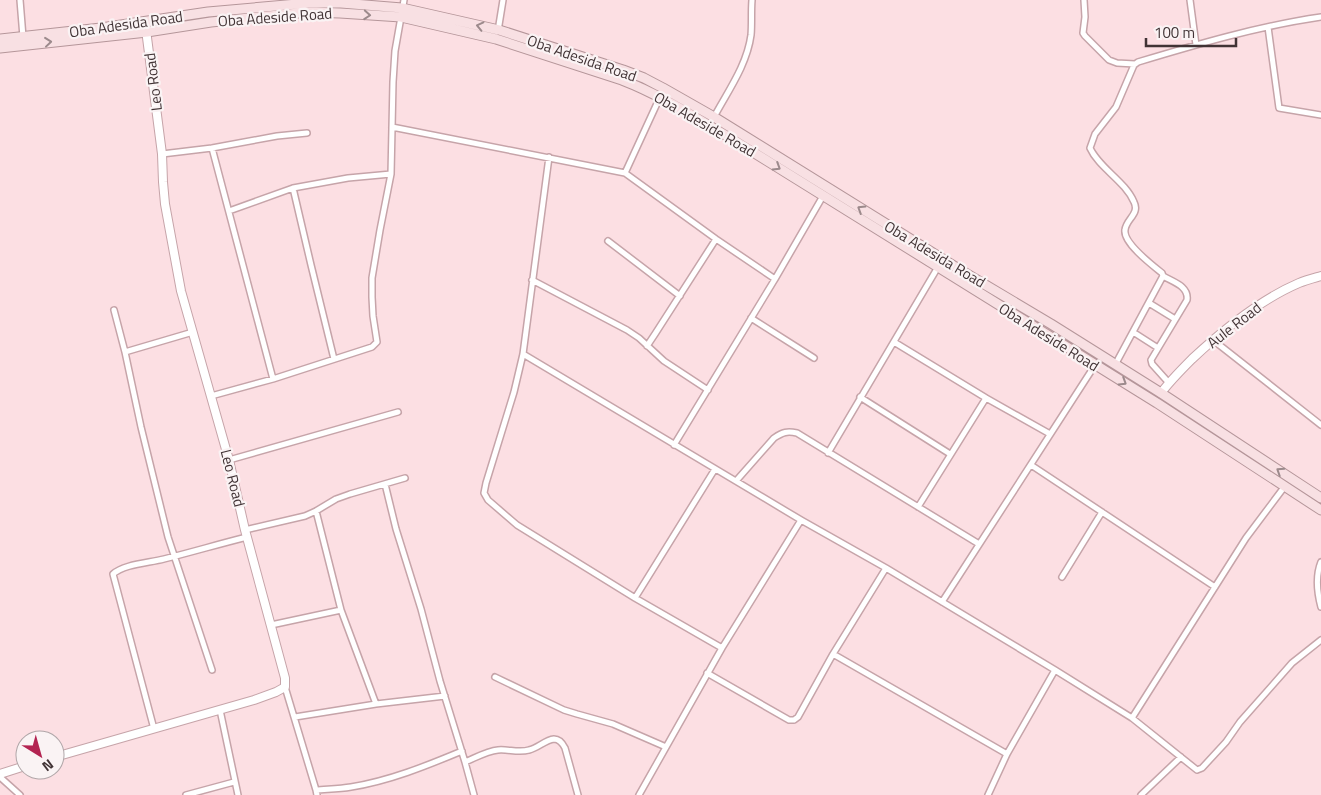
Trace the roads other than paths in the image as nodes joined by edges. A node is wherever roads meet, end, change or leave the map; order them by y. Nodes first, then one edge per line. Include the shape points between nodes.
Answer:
1 (20, 0) edge
2 (503, 0) edge
3 (746, 0) edge
4 (752, 0) edge
5 (1084, 0) edge
6 (1190, 0) edge
7 (402, 8) edge
8 (1321, 17) edge
9 (145, 22) junction
10 (1268, 27) junction
11 (147, 32) junction
12 (498, 34) junction
13 (0, 40) edge
14 (23, 41) junction
15 (1196, 46) junction
16 (0, 48) edge
17 (1135, 64) junction
18 (660, 97) junction
19 (1321, 115) edge
20 (714, 117) junction
21 (392, 127) junction
22 (307, 132) dead end
23 (212, 148) junction
24 (162, 154) junction
25 (549, 157) junction
26 (625, 173) junction
27 (391, 174) junction
28 (811, 183) junction
29 (293, 188) junction
30 (824, 196) junction
31 (229, 211) junction
32 (716, 239) junction
33 (608, 241) dead end
34 (938, 267) junction
35 (962, 271) junction
36 (1162, 276) junction
37 (1321, 276) edge
38 (775, 279) junction
39 (957, 279) junction
40 (532, 280) junction
41 (680, 296) junction
42 (1149, 303) junction
43 (114, 310) dead end
44 (751, 318) junction
45 (1175, 319) junction
46 (193, 332) junction
47 (1133, 332) junction
48 (1213, 340) junction
49 (894, 342) junction
50 (647, 346) junction
51 (1158, 348) junction
52 (125, 352) junction
53 (523, 354) junction
54 (814, 358) dead end
55 (334, 359) junction
56 (1095, 365) junction
57 (1115, 365) junction
58 (273, 379) junction
59 (1168, 383) junction
60 (708, 390) junction
61 (1161, 393) junction
62 (211, 396) junction
63 (860, 397) junction
64 (986, 398) junction
65 (398, 412) dead end
66 (1321, 425) edge
67 (1050, 434) junction
68 (674, 444) junction
69 (828, 453) junction
70 (950, 454) junction
71 (229, 460) junction
72 (1031, 465) junction
73 (715, 469) junction
74 (405, 478) dead end
75 (736, 481) junction
76 (386, 484) junction
77 (1285, 486) junction
78 (1321, 498) edge
79 (918, 507) junction
80 (1321, 510) edge
81 (316, 512) junction
82 (1102, 512) junction
83 (801, 520) junction
84 (246, 534) junction
85 (979, 544) junction
86 (174, 556) junction
87 (1321, 562) edge
88 (886, 568) junction
89 (1062, 577) dead end
90 (1215, 587) junction
91 (635, 598) junction
92 (942, 602) junction
93 (1321, 607) edge
94 (341, 610) junction
95 (270, 625) junction
96 (1321, 640) edge
97 (722, 648) junction
98 (834, 654) junction
99 (212, 670) dead end
100 (1055, 670) junction
101 (707, 673) junction
102 (495, 677) dead end
103 (285, 686) junction
104 (445, 696) junction
105 (376, 704) junction
106 (220, 710) junction
107 (295, 717) junction
108 (1132, 718) junction
109 (154, 728) junction
110 (666, 747) junction
111 (462, 751) junction
112 (65, 754) edge
113 (1007, 754) junction
114 (1181, 757) junction
115 (465, 762) junction
116 (15, 770) edge
117 (0, 775) edge
118 (234, 782) junction
119 (316, 793) edge
120 (20, 795) edge
121 (186, 795) edge
122 (238, 795) edge
123 (474, 795) edge
124 (578, 795) edge
125 (640, 795) edge
126 (988, 795) edge
127 (1141, 795) edge

1 - 14 street
2 - 12 street
3 - 4 street
4 - 20 street via 751,35 744,60
5 - 17 street via 1085,36 1109,60
6 - 15 street
7 - 9 main road, Oba Adesida Road via 308,3 208,12
11 -> 7 main road, Oba Adeside Road via 308,12
7 - 12 main road, Oba Adesida Road
7 - 21 street via 395,51
8 - 10 street
9 - 11 street, Leo Road
9 - 14 main road, Oba Adesida Road
10 - 15 street
10 - 19 street via 1279,108
14 -> 11 main road, Oba Adeside Road
11 - 24 street, Leo Road
12 - 18 main road, Oba Adeside Road via 640,86
12 - 20 main road, Oba Adesida Road via 644,78
13 - 14 main road, Oba Adesida Road
14 - 16 main road, Oba Adeside Road
15 - 17 street
17 - 36 street via 1116,107 1090,148 1134,201 1135,211 1124,230 1125,235
18 - 26 street
18 -> 28 main road, Oba Adeside Road
20 - 28 main road, Oba Adesida Road
21 - 25 street
21 - 27 street
22 - 23 street
23 - 24 street
23 - 31 street
24 - 46 street, Leo Road via 172,245
25 - 26 street
25 - 40 street
26 - 32 street
27 - 29 street
27 - 55 street via 372,278 377,342 372,347
28 - 30 main road, Oba Adeside Road
35 -> 28 main road, Oba Adesida Road
29 - 31 street
29 - 55 street
30 - 34 main road, Oba Adeside Road
30 - 38 street
31 - 58 street
32 - 38 street
32 - 41 street
33 - 41 street
34 - 39 main road, Oba Adeside Road
34 - 49 street
35 - 39 main road
35 - 57 main road, Oba Adesida Road
36 - 42 street
36 - 45 street via 1186,291 1187,300
37 - 48 street, Aule Road via 1270,298
38 - 44 street
39 - 56 main road, Oba Adeside Road
40 - 50 street via 614,322
40 - 53 street
41 - 50 street
42 - 45 street
42 - 47 street
43 - 52 street
44 - 54 street
44 - 60 street
45 - 51 street
46 - 52 street
46 - 62 street, Leo Road
47 - 51 street
47 - 57 street
48 - 59 street, Aule Road
48 - 66 street
49 - 63 street
49 - 64 street
50 - 60 street
51 - 59 street via 1151,362
52 - 86 street
53 - 68 street
53 - 91 street via 484,493 492,505 517,525
55 - 58 street
56 - 67 street
56 -> 77 main road, Oba Adeside Road
57 - 61 main road, Oba Adesida Road
58 - 62 street
59 - 61 street, Aule Road
60 - 68 street
78 -> 61 main road, Oba Adesida Road
62 - 71 street, Leo Road
63 - 69 street
63 - 70 street
64 - 67 street
64 - 70 street
65 - 71 street
67 - 72 street
68 - 73 street
69 - 75 street via 797,433 782,432
69 - 79 street
70 - 79 street
71 - 84 street, Leo Road
72 - 82 street
72 - 85 street
73 - 75 street
73 - 91 street
74 - 76 street
75 - 83 street
76 - 81 street via 336,499
76 - 104 street
77 - 80 main road, Oba Adeside Road
77 - 90 street
79 - 85 street
81 - 84 street
81 - 94 street
82 - 89 street
82 - 90 street
83 - 88 street
83 - 97 street
84 - 86 street
84 - 95 street, Leo Road
85 - 92 street
86 - 99 street
86 - 109 street via 138,564 113,574
87 - 93 street via 1317,575
88 - 92 street
88 - 98 street
90 - 108 street
91 - 97 street
92 - 100 street
94 - 95 street
94 - 105 street
95 - 103 street, Leo Road
96 - 114 street via 1292,663 1202,768 1197,770
97 - 101 street
98 - 101 street via 794,720
98 - 113 street
100 - 108 street
100 - 113 street
101 - 110 street
102 - 110 street via 564,710 613,724
103 - 106 street via 276,692
103 - 107 street
104 - 105 street
104 - 111 street
105 - 107 street
106 - 109 street
106 - 118 street
107 - 119 street
108 - 114 street
109 - 112 street
110 - 125 street
111 - 115 street
111 - 119 street via 370,783
113 - 126 street
114 - 127 street
115 - 123 street
115 - 124 street via 494,750 532,750 557,739 565,748
116 - 117 street
117 - 120 street
118 - 121 street
118 - 122 street

